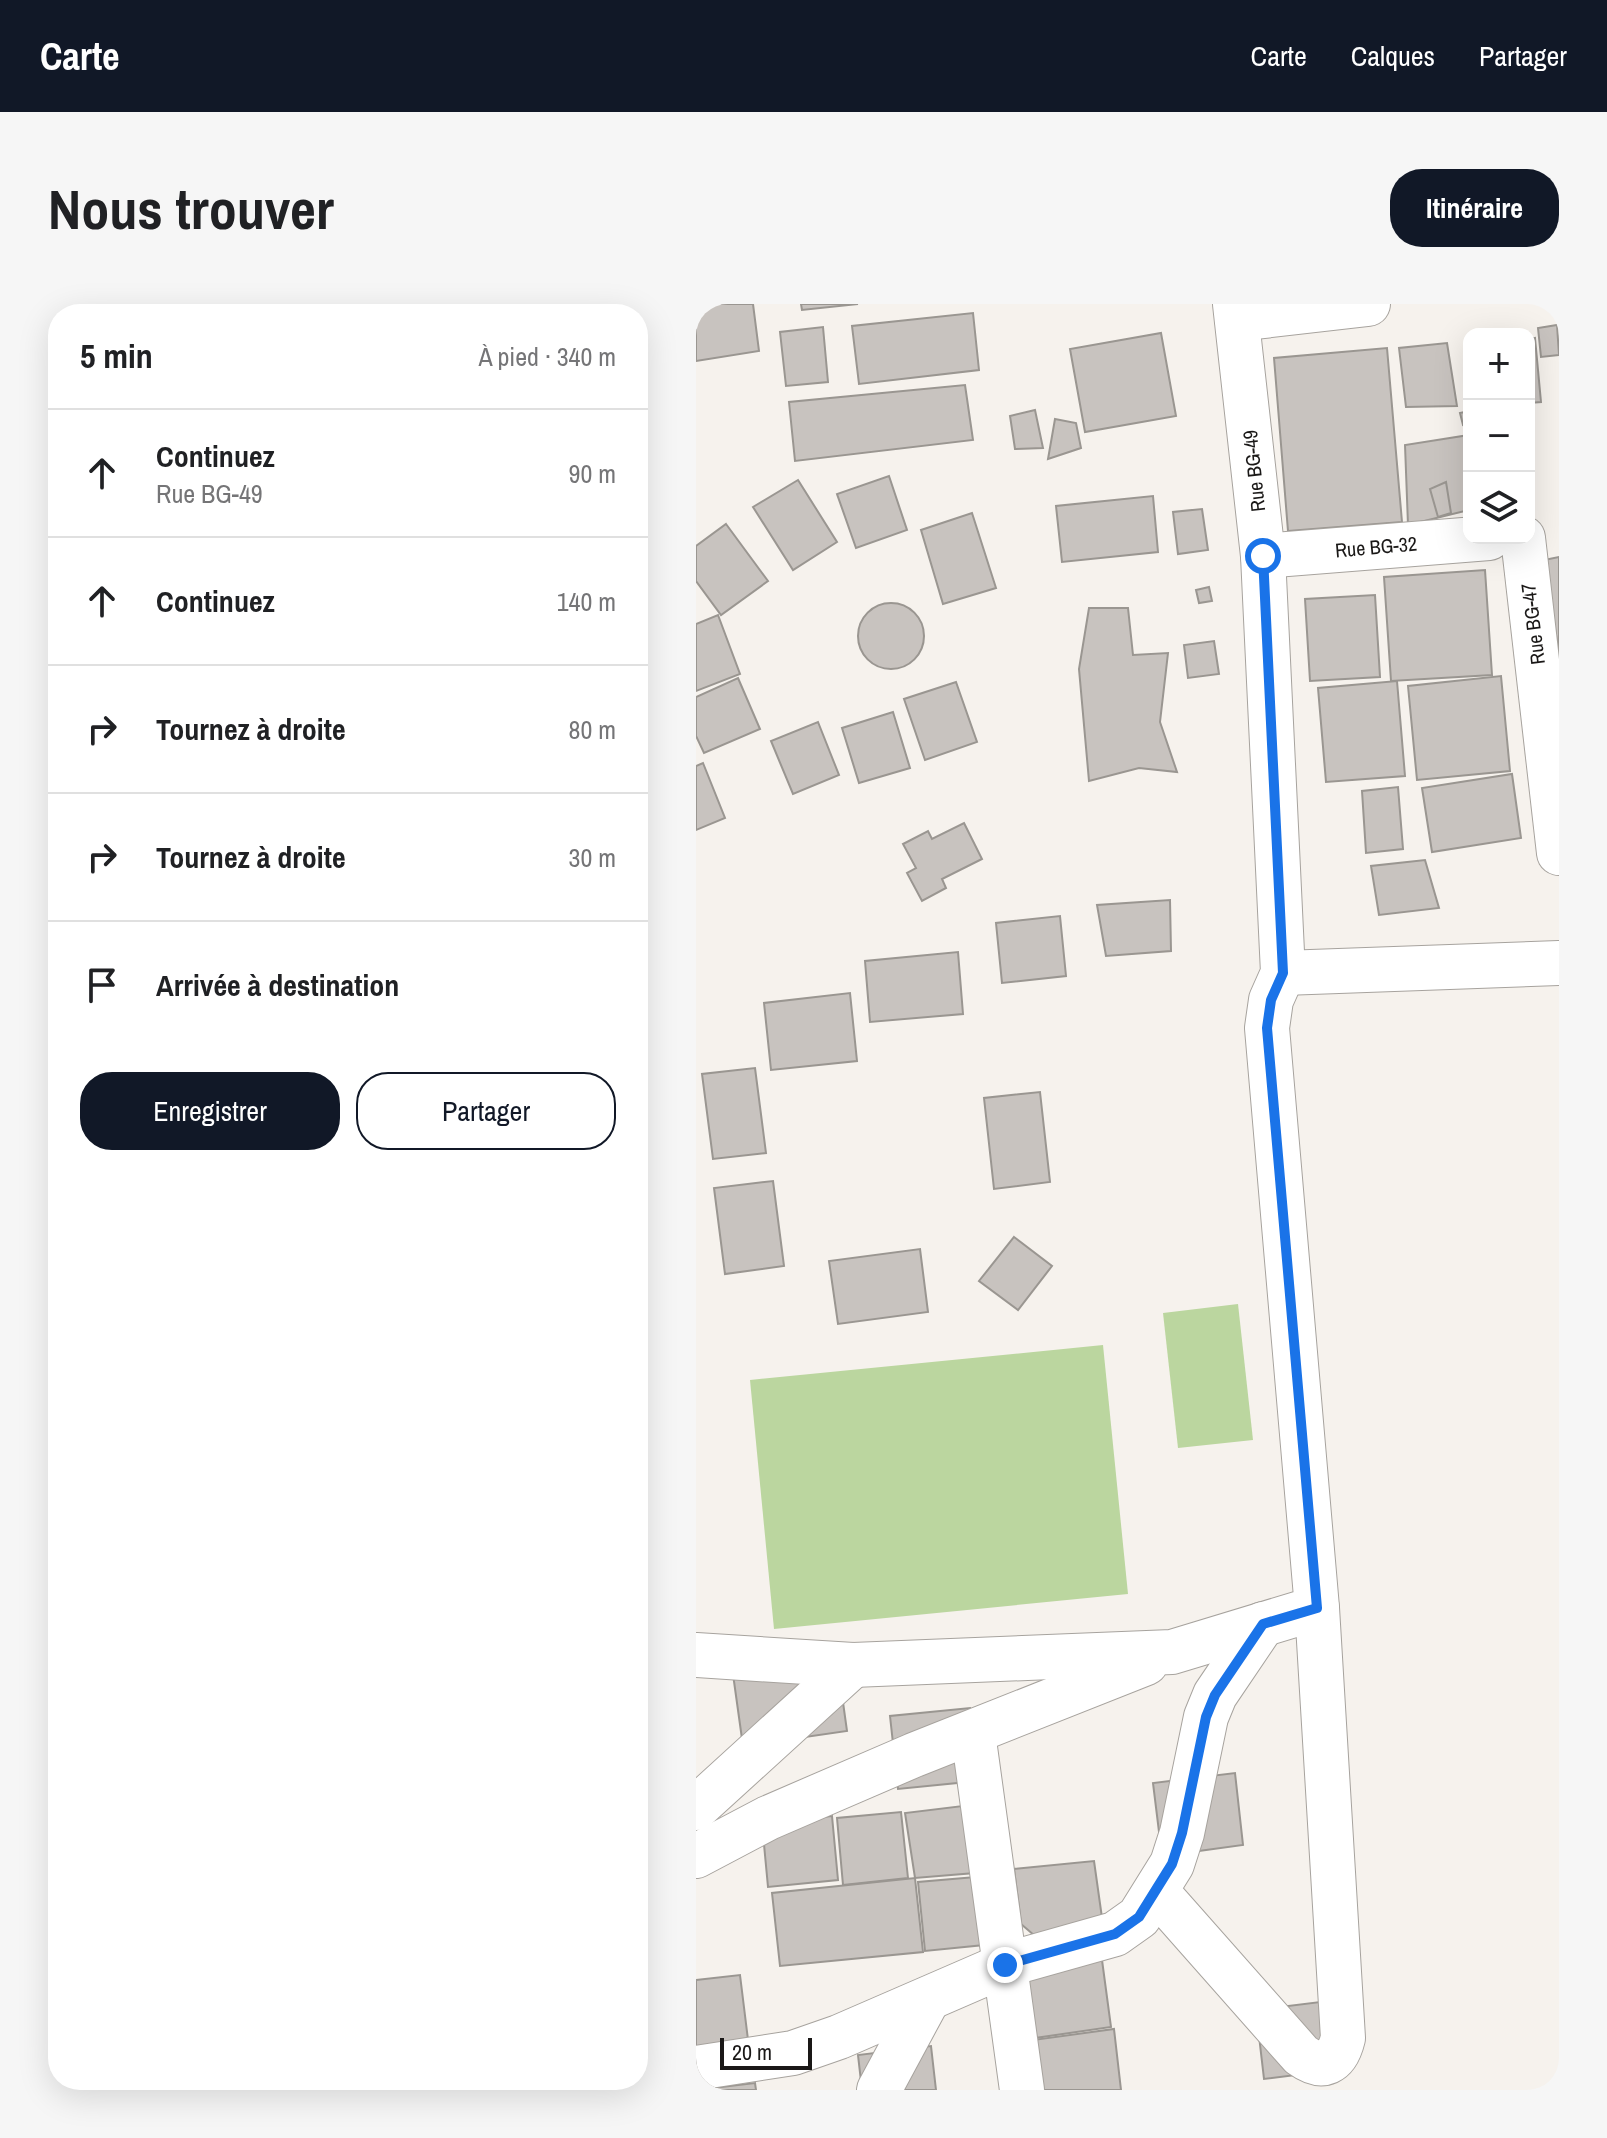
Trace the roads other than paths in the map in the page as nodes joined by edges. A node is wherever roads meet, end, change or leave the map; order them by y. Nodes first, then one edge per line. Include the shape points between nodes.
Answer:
1 (1368, 304) edge
2 (1236, 312) edge
3 (1559, 531) edge
4 (1535, 534) edge
5 (1463, 540) edge
6 (1524, 544) edge
7 (1263, 556) junction
8 (1556, 802) edge
9 (1559, 853) edge
10 (1559, 963) edge
11 (1283, 973) junction
12 (1317, 1608) junction
13 (1263, 1624) junction
14 (697, 1651) edge
15 (1172, 1652) junction
16 (853, 1665) junction
17 (973, 1733) junction
18 (696, 1808) edge
19 (696, 1856) edge
20 (1156, 1891) junction
21 (1005, 1965) junction
22 (928, 1999) junction
23 (696, 2068) edge
24 (879, 2090) edge
25 (1022, 2090) edge

1 - 2 street
2 - 7 street, Rue BG-49
3 - 4 street
5 - 7 street, Rue BG-32
6 - 8 street, Rue BG-47
7 - 11 street, Rue BG-49
8 - 9 street, Rue BG-47
10 - 11 street
11 - 12 street via 1267,1028
12 - 13 street
12 - 20 street via 1343,2038 1335,2056 1319,2064 1301,2055
13 - 15 street
13 - 20 street via 1206,1717 1182,1833
14 - 16 street
15 - 16 street
15 - 17 street
16 - 18 street
17 - 19 street via 768,1818
17 - 21 street
20 - 21 street via 1139,1917 1115,1934
21 - 22 street
21 - 25 street
22 - 23 street via 793,2053
22 - 24 street

